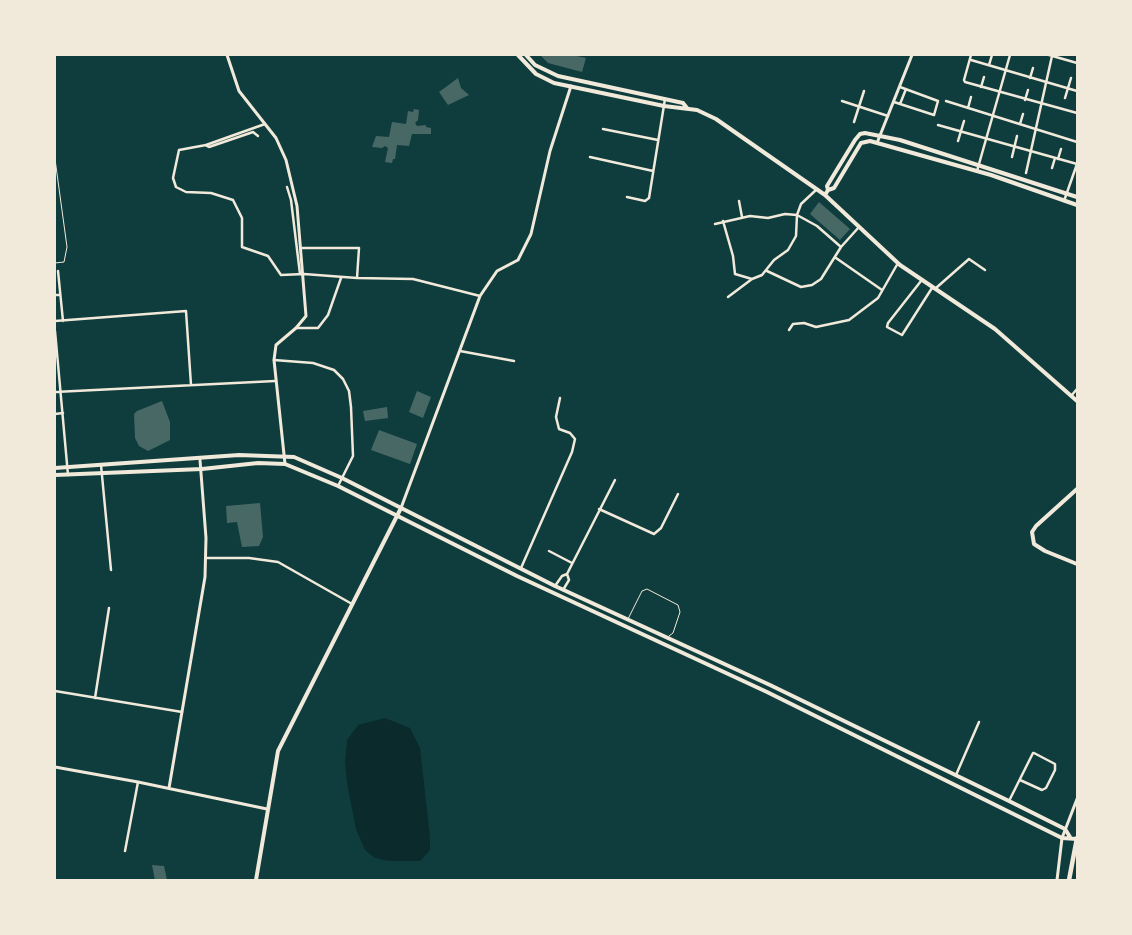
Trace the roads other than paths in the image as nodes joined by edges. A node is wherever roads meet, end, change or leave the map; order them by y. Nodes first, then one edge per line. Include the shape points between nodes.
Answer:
1 (227, 55) edge
2 (518, 55) edge
3 (526, 55) edge
4 (912, 55) edge
5 (971, 55) edge
6 (992, 55) edge
7 (1010, 55) edge
8 (1050, 55) edge
9 (1068, 55) edge
10 (970, 59) junction
11 (1067, 60) junction
12 (1077, 63) edge
13 (989, 65) junction
14 (1033, 68) dead end
15 (1005, 70) junction
16 (984, 77) dead end
17 (1030, 78) junction
18 (1071, 78) dead end
19 (1046, 82) junction
20 (571, 86) junction
21 (900, 87) junction
22 (981, 87) junction
23 (1068, 88) junction
24 (906, 89) junction
25 (1028, 90) dead end
26 (864, 91) dead end
27 (1077, 91) edge
28 (999, 92) junction
29 (971, 97) dead end
30 (1065, 98) dead end
31 (665, 99) junction
32 (1025, 100) junction
33 (842, 101) dead end
34 (894, 102) junction
35 (946, 102) dead end
36 (900, 104) junction
37 (1040, 104) junction
38 (664, 106) junction
39 (859, 106) junction
40 (687, 108) junction
41 (968, 108) junction
42 (1077, 113) edge
43 (1023, 114) dead end
44 (888, 116) junction
45 (992, 116) junction
46 (964, 121) dead end
47 (854, 122) dead end
48 (265, 124) junction
49 (938, 125) dead end
50 (1020, 125) junction
51 (604, 129) dead end
52 (1035, 129) junction
53 (960, 132) junction
54 (880, 135) junction
55 (258, 136) dead end
56 (1017, 136) dead end
57 (658, 140) junction
58 (985, 140) junction
59 (958, 141) dead end
60 (1077, 142) edge
61 (877, 143) junction
62 (205, 145) junction
63 (1014, 147) junction
64 (1061, 149) dead end
65 (1030, 151) junction
66 (1012, 157) dead end
67 (590, 158) dead end
68 (1057, 158) junction
69 (55, 159) edge
70 (1077, 163) edge
71 (978, 165) junction
72 (1052, 168) dead end
73 (653, 171) junction
74 (977, 172) junction
75 (1026, 173) dead end
76 (287, 187) dead end
77 (816, 190) junction
78 (828, 190) junction
79 (55, 192) edge
80 (59, 192) junction
81 (1067, 194) junction
82 (825, 195) junction
83 (627, 197) dead end
84 (1077, 197) edge
85 (739, 201) dead end
86 (1064, 201) junction
87 (1077, 206) edge
88 (797, 215) junction
89 (742, 217) junction
90 (723, 221) junction
91 (715, 224) dead end
92 (859, 227) junction
93 (841, 247) junction
94 (302, 248) junction
95 (836, 258) junction
96 (55, 263) edge
97 (898, 263) junction
98 (985, 270) dead end
99 (58, 271) dead end
100 (767, 271) junction
101 (302, 274) junction
102 (341, 278) junction
103 (357, 278) junction
104 (752, 279) junction
105 (921, 281) junction
106 (933, 289) junction
107 (882, 290) junction
108 (55, 295) edge
109 (60, 295) junction
110 (480, 296) junction
111 (728, 297) dead end
112 (55, 321) edge
113 (62, 321) junction
114 (296, 328) junction
115 (789, 330) dead end
116 (55, 331) edge
117 (460, 351) junction
118 (274, 360) junction
119 (514, 361) dead end
120 (275, 381) junction
121 (191, 385) junction
122 (1077, 388) edge
123 (55, 392) edge
124 (61, 392) junction
125 (1071, 396) junction
126 (560, 398) dead end
127 (1077, 401) edge
128 (63, 413) junction
129 (55, 414) edge
130 (286, 456) junction
131 (200, 460) junction
132 (285, 464) junction
133 (101, 465) junction
134 (68, 467) junction
135 (55, 468) edge
136 (202, 469) junction
137 (102, 473) junction
138 (55, 475) edge
139 (68, 475) junction
140 (342, 478) junction
141 (615, 480) dead end
142 (338, 486) junction
143 (1077, 489) edge
144 (678, 494) dead end
145 (401, 508) junction
146 (599, 509) junction
147 (396, 517) junction
148 (549, 552) dead end
149 (207, 558) junction
150 (572, 563) junction
151 (1077, 564) edge
152 (520, 569) junction
153 (110, 570) dead end
154 (567, 574) junction
155 (555, 586) junction
156 (563, 590) junction
157 (352, 604) junction
158 (109, 608) dead end
159 (628, 620) junction
160 (667, 638) junction
161 (664, 643) junction
162 (770, 684) junction
163 (55, 691) edge
164 (767, 692) junction
165 (95, 698) junction
166 (182, 712) junction
167 (979, 722) dead end
168 (55, 768) edge
169 (956, 775) junction
170 (1020, 780) junction
171 (138, 782) junction
172 (169, 788) junction
173 (1077, 799) edge
174 (1009, 801) junction
175 (268, 809) junction
176 (1065, 830) junction
177 (1070, 837) junction
178 (1062, 838) junction
179 (1077, 839) edge
180 (125, 852) dead end
181 (256, 880) edge
182 (1057, 880) edge
183 (1069, 880) edge

1 - 48 street via 239,91
2 - 20 main road via 536,74 554,83
3 - 31 main road via 535,65 558,76
4 - 21 street
5 - 10 street
6 - 13 street
7 - 15 street
8 - 11 street
8 - 19 street
9 - 11 street
10 - 13 street
10 - 22 street via 964,81
11 - 12 street
13 - 15 street
14 - 17 street
15 - 17 street
15 - 28 street
16 - 22 street
17 - 19 street
18 - 23 street
19 - 23 street
19 - 37 street
20 - 38 main road
20 - 110 street via 550,151 531,234 518,260 497,271
21 - 24 street
21 - 34 street
22 - 28 street
23 - 27 street
23 - 30 street
24 - 36 street
24 - 36 street via 938,101 934,116
25 - 32 street
26 - 39 street
28 - 32 street
28 - 45 street
29 - 41 street
31 - 38 street
31 - 40 main road via 683,103
32 - 37 street
33 - 39 street
34 - 36 street
34 - 44 street
35 - 41 street
37 - 42 street
37 - 52 street
38 - 40 main road
38 - 57 street
39 - 44 street
39 - 47 street
40 - 77 main road via 716,119
41 - 45 street
43 - 50 street
44 - 54 street
45 - 50 street
45 - 58 street
46 - 53 street
48 - 62 street
48 - 94 street via 286,160 297,206
49 - 53 street
50 - 52 street
51 - 57 street
52 - 60 street
52 - 65 street
53 - 58 street
53 - 59 street
54 - 61 street
54 - 71 main road
54 - 78 main road via 860,134 827,186
55 - 62 street via 253,132 209,147
56 - 63 street
57 - 73 street
58 - 63 street
58 - 71 street
61 - 74 main road
61 - 78 main road via 861,142 834,188
62 - 101 street via 178,151 173,178 176,187 186,192 211,193 233,200 242,218 242,247 268,256 282,275
63 - 65 street
63 - 66 street
64 - 68 street
65 - 68 street
65 - 75 street
67 - 73 street
68 - 70 street
68 - 72 street
69 - 80 lane
70 - 81 street
71 - 74 street
71 - 81 main road
73 - 83 street via 648,200
74 - 86 main road
76 - 101 street via 292,200
77 - 82 main road
77 - 88 street via 801,204
78 - 82 main road
79 - 80 lane
80 - 96 lane via 66,258 64,262
81 - 84 main road
81 - 86 street
82 - 92 main road
85 - 89 street
86 - 87 main road
88 - 89 street
88 - 93 street
88 - 100 street via 796,236 788,250 774,260
89 - 90 street
90 - 91 street
90 - 104 street via 735,274
92 - 93 street
92 - 97 main road
93 - 95 street
94 - 101 street
94 - 103 street via 359,248
95 - 100 street via 821,279 812,285 801,287
95 - 107 street
97 - 105 main road
97 - 107 street
98 - 106 street via 969,259
99 - 109 street
100 - 104 street
101 - 102 street
101 - 114 street via 306,316
102 - 103 street
102 - 114 street via 328,315 318,328
103 - 110 street via 413,279
104 - 111 street
105 - 106 main road
105 - 106 street via 887,327 902,335
106 - 125 main road via 995,329
107 - 115 street via 878,298 849,320 816,327 794,324
108 - 109 street
109 - 113 street
110 - 117 street
112 - 113 street
113 - 121 street via 186,311
114 - 118 street via 276,345
116 - 124 street
117 - 119 street
117 - 145 street
118 - 120 street
118 - 140 street via 313,362 334,370 343,379 351,407 353,456
120 - 121 street
120 - 130 street
121 - 124 street
122 - 125 street
123 - 124 street
124 - 128 street
125 - 127 main road
126 - 152 street via 556,417 559,429 575,439 572,452
128 - 129 street
128 - 134 street
130 - 131 main road via 238,455
130 - 132 street
130 - 140 main road
131 - 133 main road
131 - 136 street
132 - 136 main road via 258,463
132 - 142 main road
133 - 134 main road
133 - 137 street
134 - 135 main road
134 - 139 street
136 - 137 main road
136 - 149 street
137 - 139 main road
137 - 153 street
138 - 139 main road
140 - 142 street
140 - 145 main road
141 - 146 street
142 - 147 main road
143 - 151 main road via 1032,532 1034,544
144 - 146 street via 661,528 654,534
145 - 147 main road
145 - 152 main road
146 - 150 street
147 - 157 main road
147 - 161 main road
148 - 150 street
149 - 157 street via 278,562
149 - 166 street
150 - 154 street
152 - 155 main road
154 - 155 street
154 - 156 street via 569,580
155 - 156 main road
156 - 159 main road
157 - 175 main road via 278,751
158 - 165 street
159 - 160 main road
159 - 160 lane via 642,591 647,589 678,605 680,612
160 - 161 lane
160 - 162 main road
161 - 164 main road
162 - 164 main road
162 - 169 main road
163 - 165 street
164 - 178 main road
165 - 166 street
166 - 172 street
167 - 169 street
168 - 171 street
169 - 174 main road
170 - 170 street via 1034,752 1055,764 1055,770 1042,790
170 - 174 street
171 - 172 street
171 - 180 street
172 - 175 street
173 - 176 street
174 - 176 main road
175 - 181 main road
176 - 177 main road
176 - 178 street
177 - 178 main road
177 - 179 main road
178 - 182 street
179 - 183 main road

